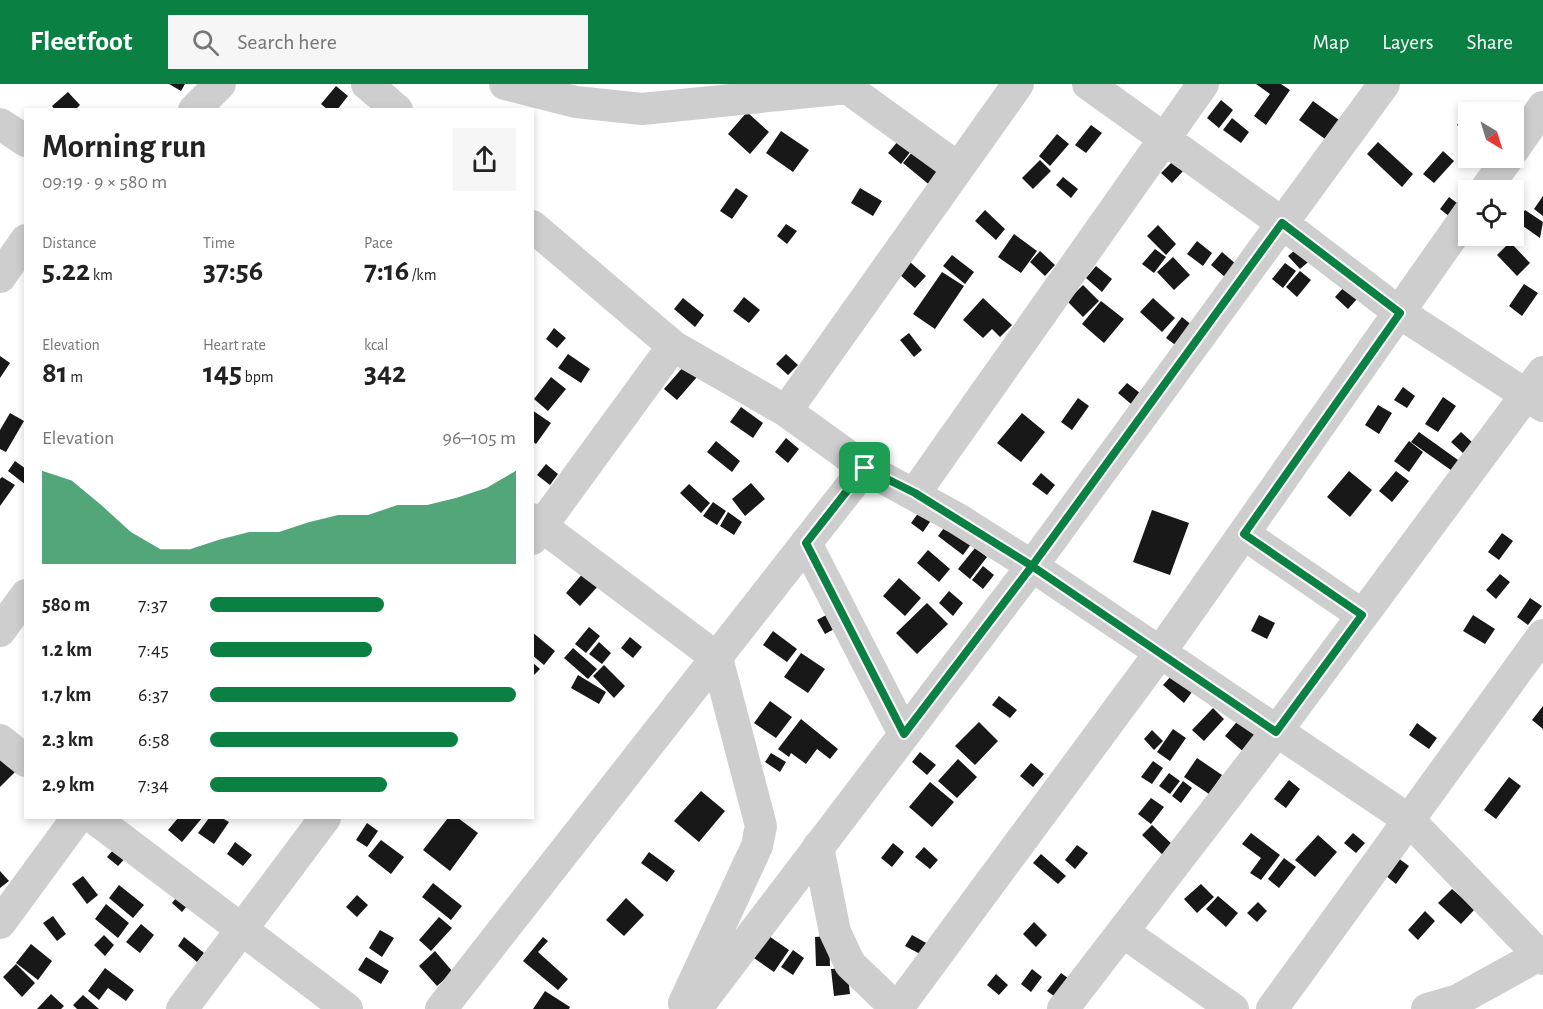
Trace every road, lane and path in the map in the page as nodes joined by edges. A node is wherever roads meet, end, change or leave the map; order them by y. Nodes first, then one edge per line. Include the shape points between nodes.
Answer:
1 (220, 84) edge
2 (505, 84) edge
3 (1018, 84) edge
4 (1089, 84) edge
5 (1203, 84) edge
6 (1384, 84) edge
7 (845, 86) edge
8 (369, 92) edge
9 (1543, 107) edge
10 (196, 108) edge
11 (394, 108) edge
12 (0, 124) edge
13 (1524, 135) edge
14 (1163, 139) junction
15 (24, 140) edge
16 (958, 168) junction
17 (1282, 223) junction
18 (534, 228) edge
19 (1458, 229) edge
20 (24, 243) edge
21 (0, 277) edge
22 (1400, 313) junction
23 (673, 346) junction
24 (1538, 391) edge
25 (786, 411) junction
26 (865, 468) junction
27 (915, 493) junction
28 (536, 528) edge
29 (1244, 534) junction
30 (806, 543) junction
31 (1032, 566) junction
32 (24, 598) edge
33 (1362, 615) junction
34 (0, 631) edge
35 (1543, 635) edge
36 (1160, 654) junction
37 (717, 658) junction
38 (1276, 732) junction
39 (904, 734) junction
40 (0, 740) edge
41 (24, 759) edge
42 (76, 819) edge
43 (95, 819) edge
44 (324, 819) edge
45 (1409, 820) junction
46 (818, 847) junction
47 (0, 923) edge
48 (243, 928) junction
49 (1122, 932) junction
50 (1542, 956) edge
51 (1436, 1008) edge
52 (182, 1009) edge
53 (347, 1009) edge
54 (441, 1009) edge
55 (681, 1009) edge
56 (696, 1009) edge
57 (897, 1009) edge
58 (1063, 1009) edge
59 (1233, 1009) edge
60 (1272, 1009) edge

1 - 10 street
2 - 7 street via 576,102 642,109
3 - 16 street
4 - 14 street
5 - 14 street
6 - 17 street
7 - 16 street
8 - 11 street
9 - 13 street
12 - 15 street
14 - 17 street
14 - 27 street
16 - 25 street
17 - 22 street
17 - 31 street
18 - 23 street
19 - 22 street
20 - 21 street
22 - 24 street
22 - 29 street
23 - 25 street
23 - 28 street
24 - 33 street
25 - 26 street
26 - 27 street
26 - 30 street
27 - 31 street
28 - 37 street
29 - 33 street
29 - 36 street
30 - 37 street
30 - 39 street
31 - 36 street
31 - 39 street
32 - 34 street
33 - 38 street
35 - 45 street
36 - 38 street
36 - 57 street
37 - 54 street
37 - 55 street via 761,826 757,846
38 - 45 street
38 - 49 street
39 - 46 street
40 - 41 street
42 - 47 street
43 - 48 street
44 - 48 street
45 - 50 street
45 - 60 street
46 - 56 street
46 - 57 street via 835,932 850,964
48 - 52 street
48 - 53 street
49 - 58 street
49 - 59 street
50 - 51 street

